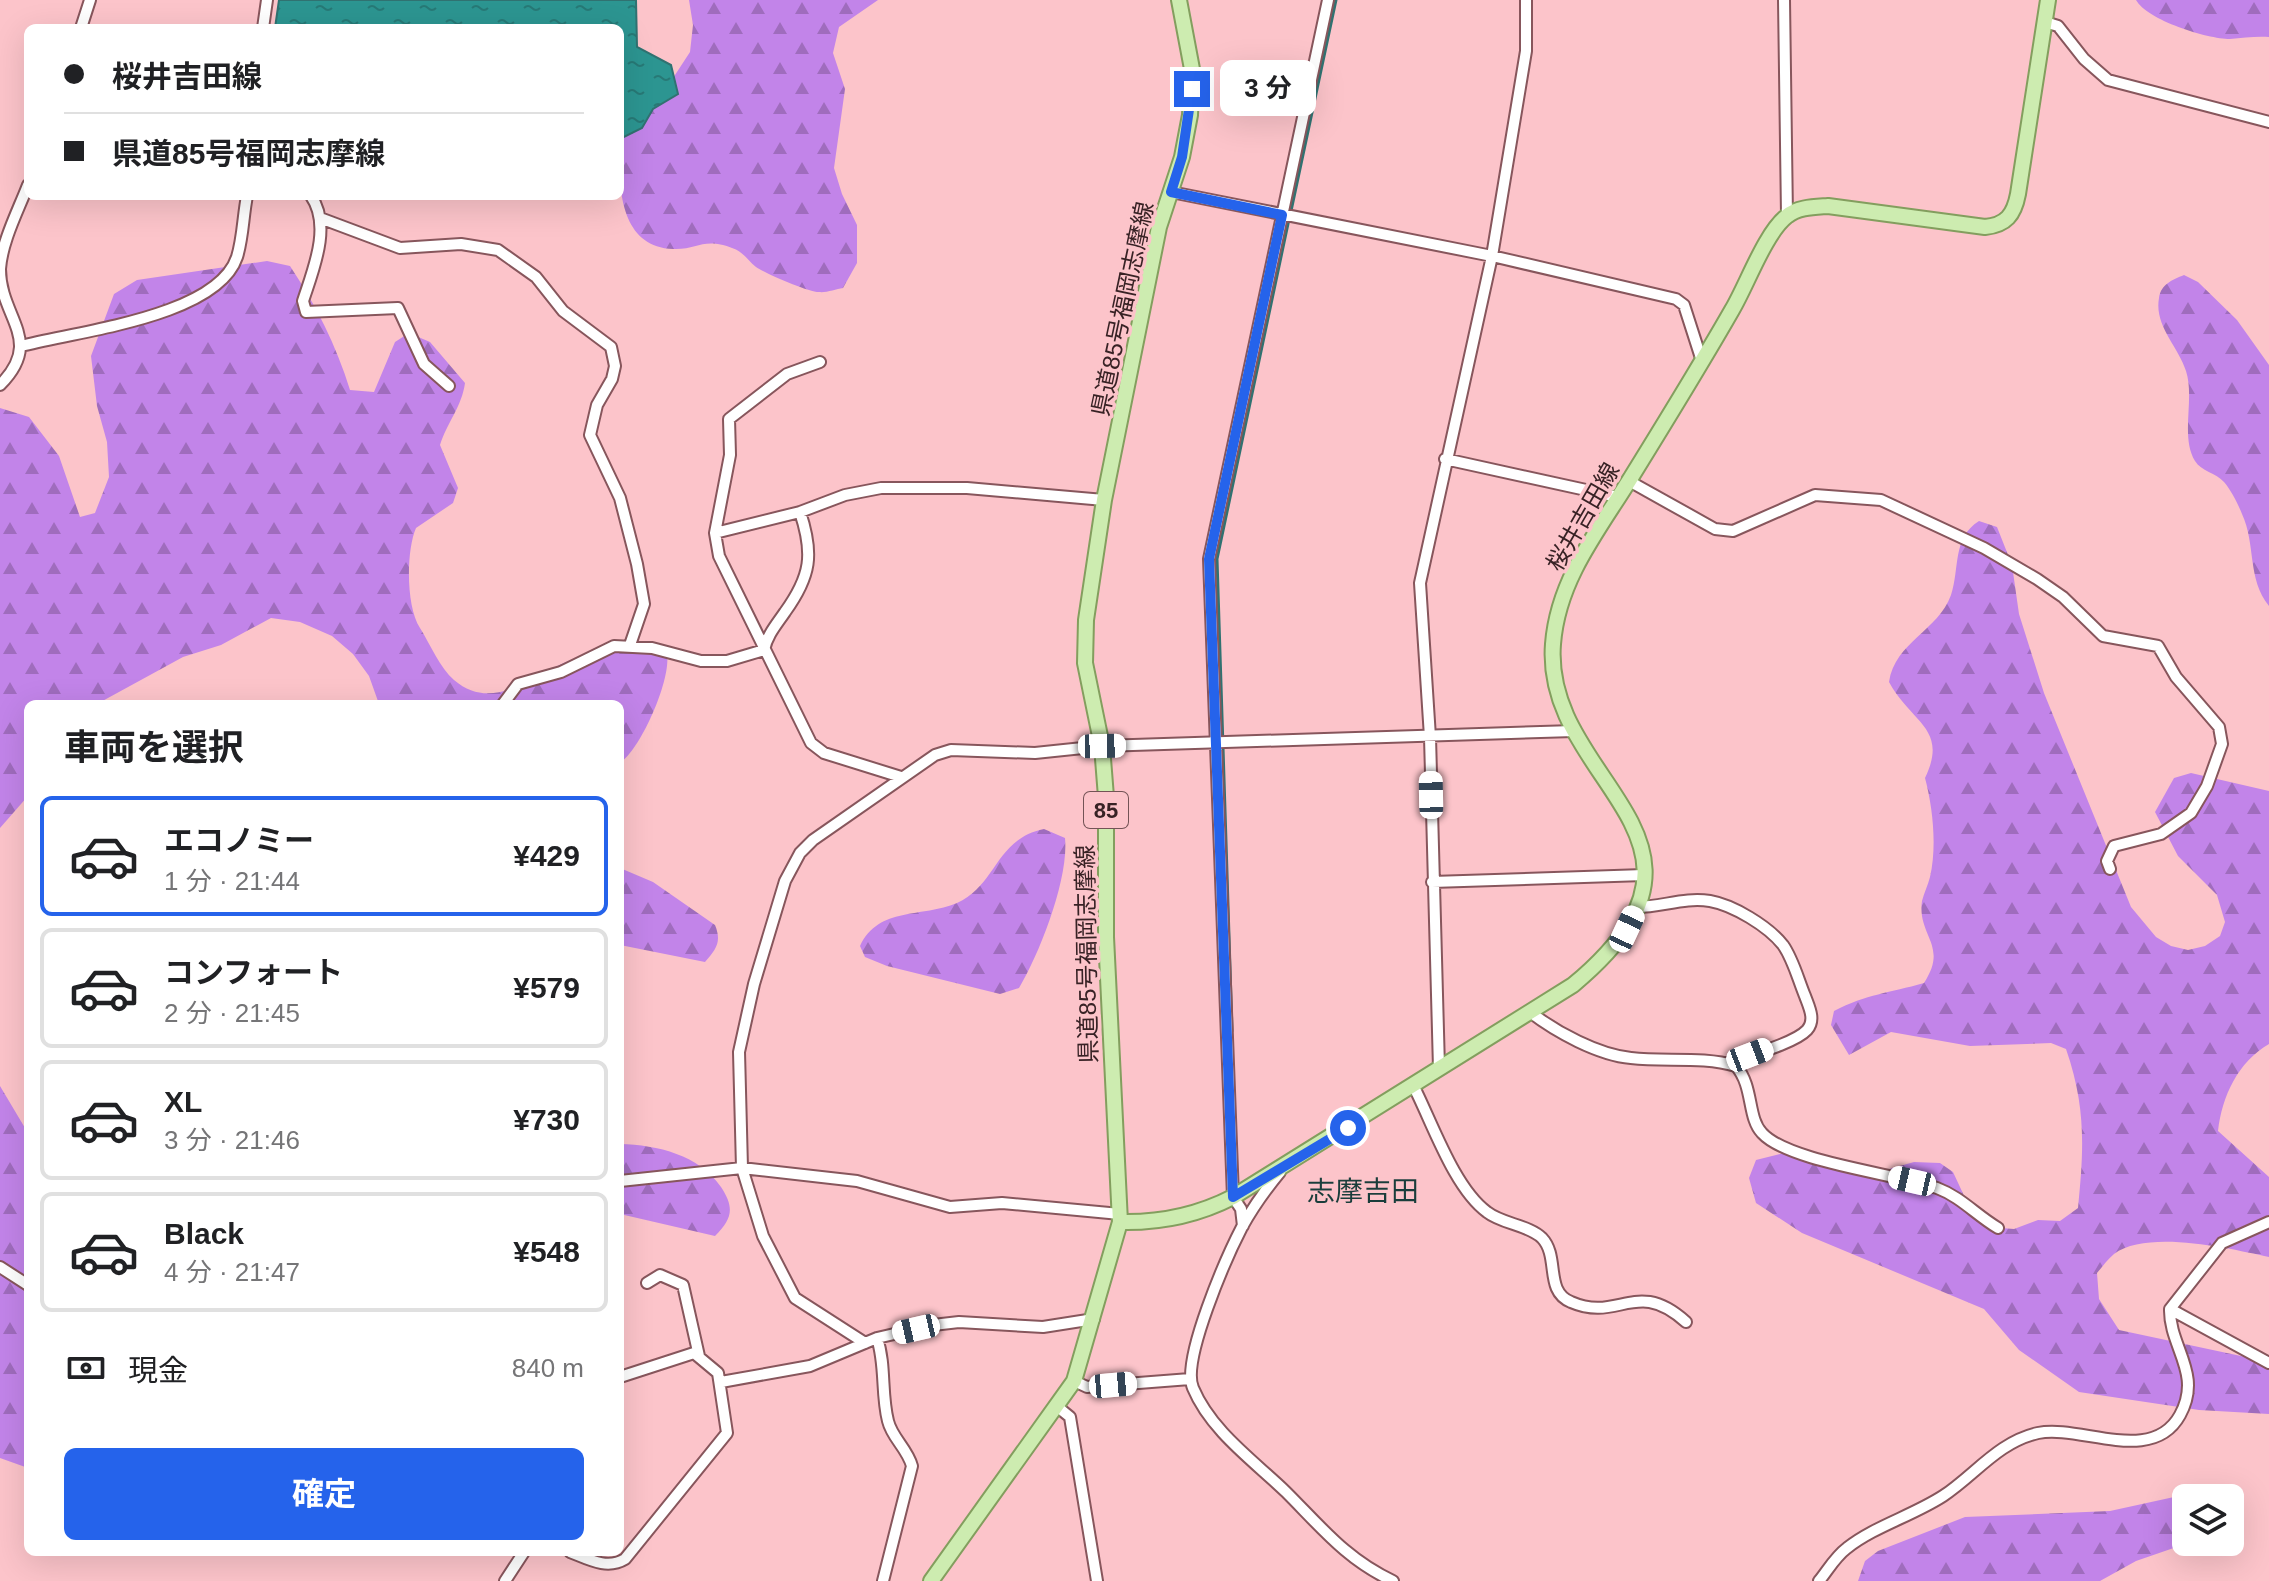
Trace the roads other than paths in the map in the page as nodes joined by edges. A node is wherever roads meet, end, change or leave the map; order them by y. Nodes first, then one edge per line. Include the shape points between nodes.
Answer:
1 (90, 0) edge
2 (267, 0) edge
3 (1179, 0) edge
4 (1328, 0) edge
5 (1526, 0) edge
6 (1784, 0) edge
7 (2048, 0) edge
8 (2045, 22) junction
9 (82, 24) edge
10 (264, 24) edge
11 (2269, 122) edge
12 (1171, 192) junction
13 (24, 197) edge
14 (246, 200) edge
15 (313, 200) edge
16 (1282, 215) junction
17 (1787, 216) junction
18 (320, 218) junction
19 (1492, 256) junction
20 (21, 346) junction
21 (1701, 358) junction
22 (820, 362) dead end
23 (0, 385) edge
24 (449, 386) dead end
25 (1445, 459) junction
26 (1629, 481) junction
27 (1618, 497) junction
28 (1104, 500) junction
29 (800, 512) junction
30 (715, 533) junction
31 (630, 645) junction
32 (764, 650) junction
33 (506, 700) edge
34 (1574, 731) junction
35 (1430, 737) junction
36 (1216, 743) junction
37 (1102, 746) junction
38 (901, 777) junction
39 (2110, 869) dead end
40 (1644, 875) junction
41 (1432, 882) junction
42 (1637, 907) junction
43 (1530, 1012) junction
44 (1727, 1063) junction
45 (1439, 1068) junction
46 (1413, 1085) junction
47 (742, 1168) junction
48 (1281, 1170) junction
49 (624, 1181) edge
50 (1233, 1197) junction
51 (1120, 1218) junction
52 (2269, 1222) edge
53 (1243, 1226) junction
54 (1998, 1228) dead end
55 (0, 1267) edge
56 (24, 1282) edge
57 (647, 1283) dead end
58 (2170, 1309) junction
59 (1094, 1319) junction
60 (1686, 1322) dead end
61 (877, 1338) junction
62 (865, 1343) junction
63 (699, 1356) junction
64 (2269, 1363) edge
65 (624, 1376) edge
66 (1190, 1379) junction
67 (1074, 1381) junction
68 (721, 1382) junction
69 (1059, 1408) junction
70 (521, 1556) edge
71 (581, 1556) edge
72 (505, 1581) edge
73 (883, 1581) edge
74 (931, 1581) edge
75 (1097, 1581) edge
76 (1393, 1581) edge
77 (1819, 1581) edge

1 - 9 street
2 - 10 street
3 - 12 main road, 県道85号福岡志摩線 / 85 via 1192,89
4 - 16 street
5 - 19 street via 1526,51
6 - 17 street
7 - 8 main road
8 - 11 street via 2058,26 2108,80
8 - 17 main road via 2015,210 2008,219 1985,227 1828,206 1807,207
12 - 16 street
12 - 28 main road, 県道85号福岡志摩線 / 85 via 1159,227
13 - 20 street via 0,272
14 - 20 street via 237,257 214,290 164,312
15 - 18 street
16 - 19 street
16 - 36 street via 1209,559
17 - 21 main road, 桜井吉田線
18 - 24 street via 303,301 306,312 398,308 424,364
18 - 31 street via 400,248 461,244 498,250 536,277 573,320 611,347 612,379 597,405 590,435 620,498 637,564 644,604
19 - 21 street via 1676,299 1684,305
19 - 25 street
20 - 23 street via 16,368
21 - 26 main road, 桜井吉田線
22 - 30 street via 787,374 729,419 728,474
25 - 27 street
25 - 35 street via 1420,583
26 - 27 main road, 桜井吉田線
26 - 39 street via 1715,529 1733,531 1815,495 1881,500 2037,579 2103,636 2158,646 2176,677 2219,727 2222,744 2191,813 2161,834 2114,846 2107,861
27 - 34 main road, 桜井吉田線 via 1576,567 1556,620 1555,674
28 - 29 street via 967,488 881,488
28 - 37 main road, 県道85号福岡志摩線 / 85 via 1085,639
29 - 30 street
29 - 32 street via 810,541 809,564 800,590
30 - 32 street via 726,575
31 - 32 street via 701,661 727,661
31 - 33 street via 600,650 561,672 518,684
32 - 38 street via 811,743 824,753
34 - 35 street
34 - 40 main road, 桜井吉田線 via 1639,836
35 - 36 street
35 - 41 street
36 - 37 street
36 - 50 street
37 - 38 street via 1035,753 951,750 923,760
37 - 51 main road, 県道85号福岡志摩線 / 85
38 - 47 street via 813,840 785,881 741,1035
40 - 41 street
40 - 42 main road, 桜井吉田線
41 - 45 street
42 - 43 main road, 桜井吉田線 via 1597,966
42 - 44 street via 1672,900 1724,905 1784,946 1809,1005 1809,1028
43 - 44 street via 1592,1046 1625,1057
43 - 45 main road, 桜井吉田線
44 - 54 street via 1744,1075 1764,1136 1813,1157 1940,1189
45 - 46 main road, 桜井吉田線
46 - 48 main road, 桜井吉田線
46 - 60 street via 1475,1202 1505,1223 1543,1239 1562,1298 1599,1309 1646,1301 1668,1306
47 - 49 street
47 - 51 street via 857,1181 950,1207 1002,1203
47 - 62 street via 763,1236 787,1288
48 - 50 main road, 桜井吉田線
48 - 53 street, 桜井吉田線
50 - 51 main road, 桜井吉田線 via 1162,1221
50 - 53 street
51 - 59 main road, 県道85号福岡志摩線 / 85
52 - 58 street via 2222,1243
53 - 66 street, 桜井吉田線 via 1198,1336
55 - 56 street
57 - 63 street via 660,1275 683,1285
58 - 64 street
58 - 77 street via 2188,1382 2180,1415 2168,1429 2133,1440 2046,1432 2013,1442 1939,1498 1848,1547
59 - 61 street via 1043,1327 959,1322
59 - 67 main road, 県道85号福岡志摩線 / 85
61 - 62 street
61 - 73 street via 888,1423 912,1466
62 - 68 street via 810,1366
63 - 65 street via 687,1353
63 - 68 street
66 - 67 street via 1087,1387
66 - 76 street via 1214,1421 1333,1543
67 - 69 main road, 県道85号福岡志摩線 / 85
68 - 71 street via 725,1438 636,1547 616,1564
69 - 74 main road, 県道85号福岡志摩線 / 85
69 - 75 street via 1070,1417
70 - 72 street

